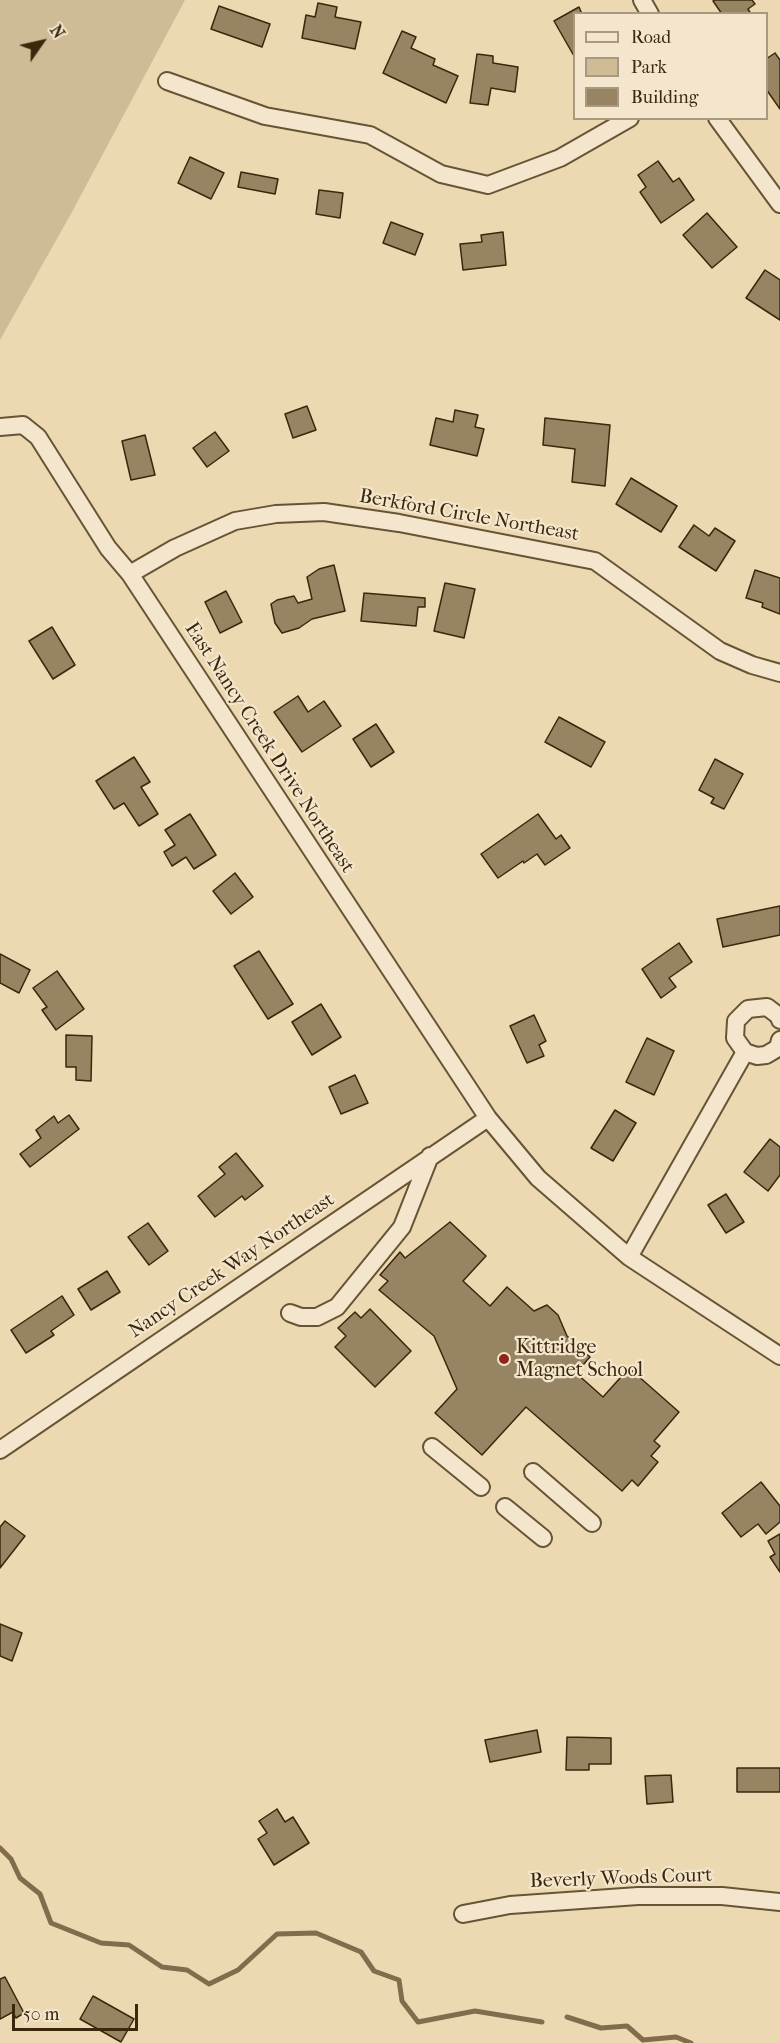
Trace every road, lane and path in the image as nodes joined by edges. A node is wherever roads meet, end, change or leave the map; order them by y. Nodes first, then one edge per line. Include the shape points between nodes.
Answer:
1 (167, 81) dead end
2 (627, 120) edge
3 (718, 120) edge
4 (780, 204) edge
5 (0, 427) edge
6 (130, 574) junction
7 (780, 673) edge
8 (780, 1020) edge
9 (780, 1040) edge
10 (746, 1052) junction
11 (488, 1118) junction
12 (430, 1156) junction
13 (629, 1257) junction
14 (290, 1313) dead end
15 (780, 1356) edge
16 (432, 1447) dead end
17 (0, 1450) edge
18 (533, 1472) dead end
19 (481, 1487) dead end
20 (505, 1507) dead end
21 (592, 1523) dead end
22 (543, 1538) dead end
23 (780, 1902) edge
24 (463, 1914) dead end

1 - 2 street via 265,116 370,135 441,174 488,184 560,159
3 - 4 street
5 - 6 street, East Nancy Creek Drive Northeast via 23,425 38,437 108,548
6 - 7 street, Berkford Circle Northeast via 175,548 236,521 324,512 399,523 595,561 720,651
6 - 11 street, East Nancy Creek Drive Northeast
8 - 10 street via 767,1007 748,1008 736,1021 735,1038
9 - 10 street via 777,1048 766,1055
10 - 13 street
11 - 12 street, Nancy Creek Way Northeast
11 - 13 street, East Nancy Creek Drive Northeast via 538,1178
12 - 14 street via 402,1227 337,1306 317,1317
12 - 17 street, Nancy Creek Way Northeast
13 - 15 street
16 - 19 street
18 - 21 street
20 - 22 street
23 - 24 street, Beverly Woods Court via 722,1896 638,1896 521,1904

